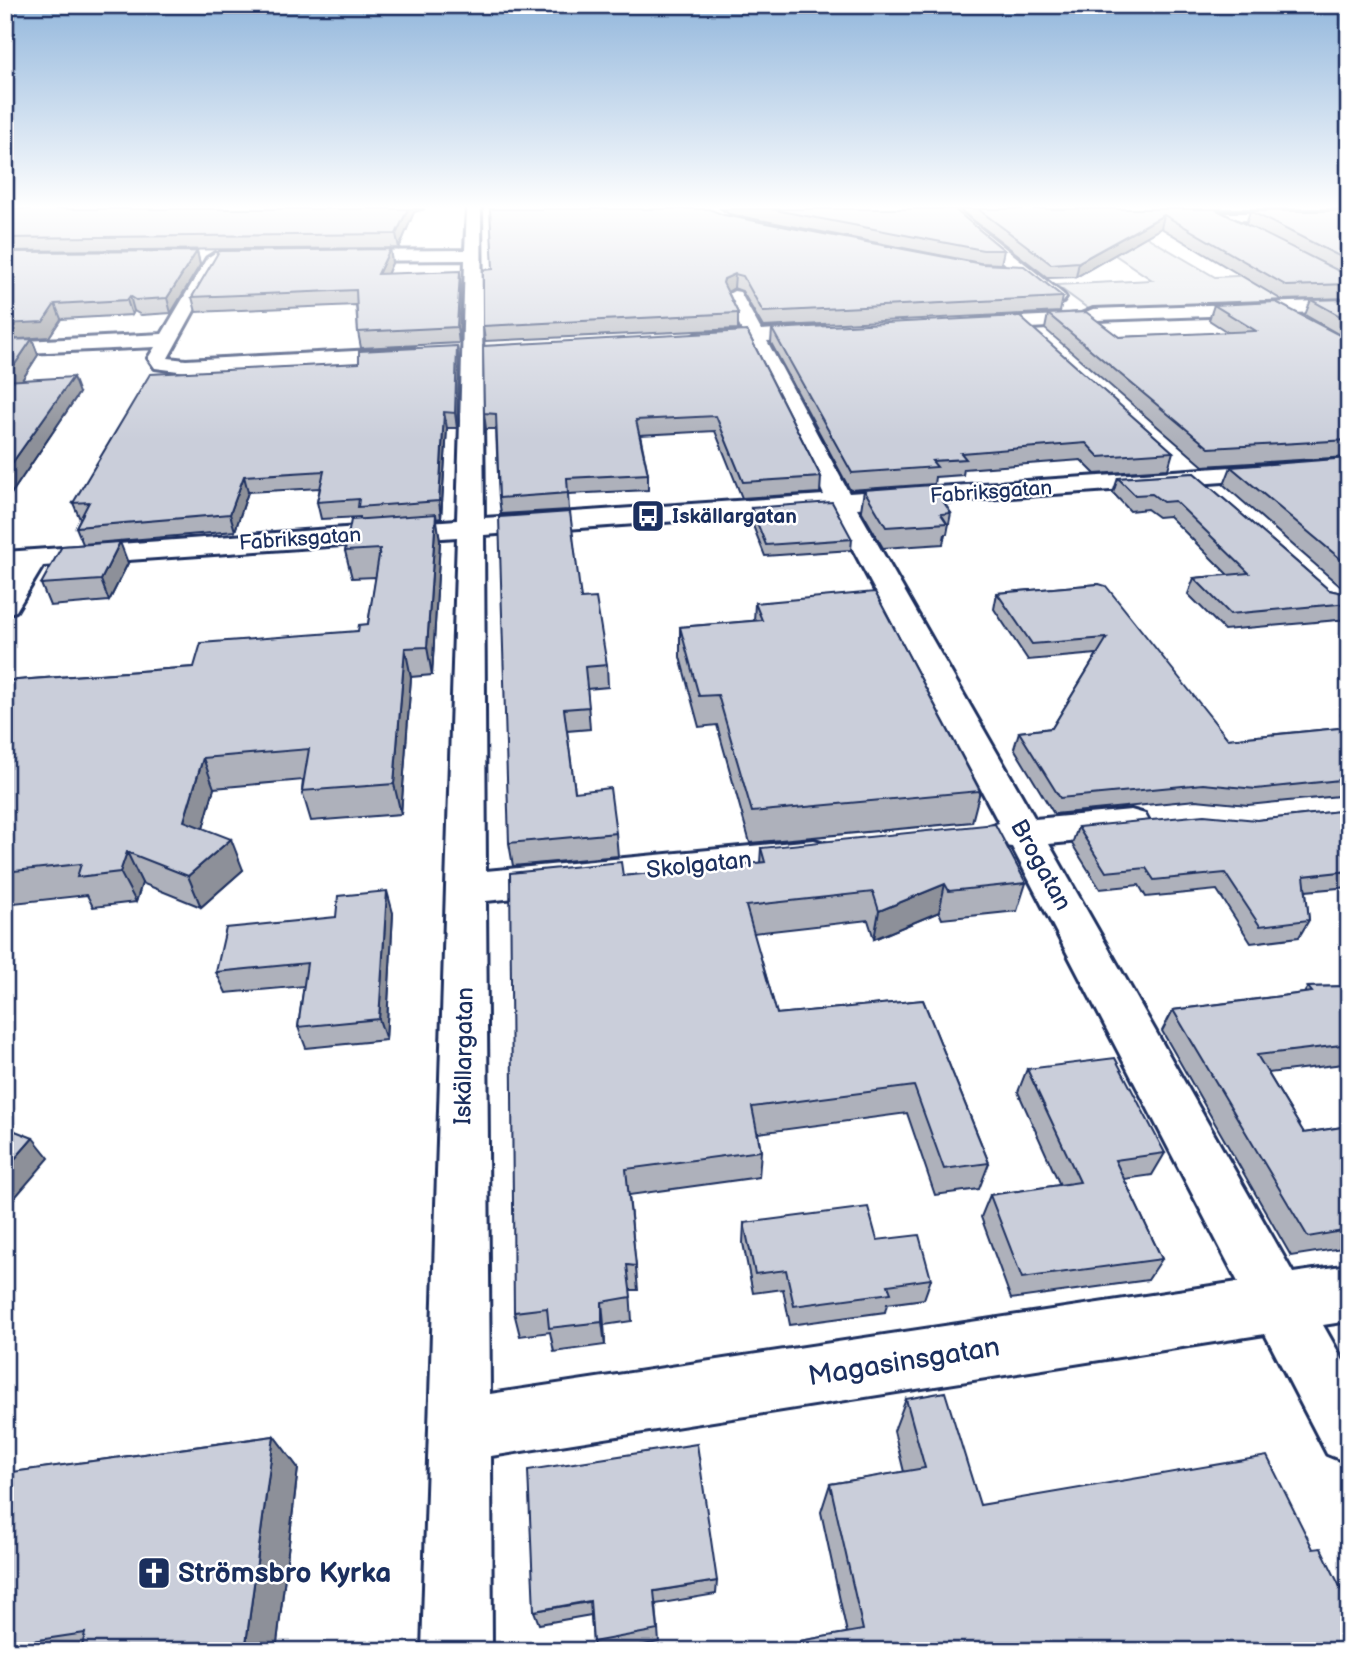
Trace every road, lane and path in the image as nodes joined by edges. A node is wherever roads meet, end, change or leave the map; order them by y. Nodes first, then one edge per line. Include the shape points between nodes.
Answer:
1 (198, 286) edge
2 (474, 286) edge
3 (1043, 286) edge
4 (734, 296) edge
5 (1349, 305) edge
6 (1276, 309) junction
7 (1084, 319) junction
8 (1022, 323) junction
9 (955, 326) edge
10 (1307, 327) edge
11 (847, 331) edge
12 (753, 335) junction
13 (168, 340) junction
14 (673, 340) edge
15 (1042, 341) edge
16 (5, 348) edge
17 (432, 353) edge
18 (1349, 466) edge
19 (1184, 467) junction
20 (1224, 502) edge
21 (841, 503) junction
22 (471, 527) junction
23 (19, 559) edge
24 (5, 604) edge
25 (1170, 819) edge
26 (1024, 833) junction
27 (970, 838) edge
28 (847, 850) edge
29 (467, 888) junction
30 (1349, 1293) edge
31 (1280, 1304) junction
32 (458, 1430) junction
33 (1349, 1432) edge
34 (457, 1651) edge

1 - 13 street
2 - 22 street, Iskällargatan
3 - 7 street
4 - 12 street, Brogatan
5 - 6 street
6 - 7 street via 1093,315
6 - 10 street
7 - 8 street
8 - 9 street
8 - 15 street
11 - 12 street
12 - 14 street
12 - 21 street, Brogatan
13 - 16 street
13 - 17 street via 158,358 170,365
18 - 19 street, Fabriksgatan
19 - 20 street
19 - 21 street, Fabriksgatan
21 - 22 street, Fabriksgatan
21 - 26 street, Brogatan
22 - 23 street, Fabriksgatan
22 - 29 street, Iskällargatan
23 - 24 street
25 - 26 street
26 - 27 street
26 - 31 street, Brogatan
28 - 29 street, Skolgatan
29 - 32 street, Iskällargatan
30 - 31 street, Magasinsgatan
31 - 32 street, Magasinsgatan
31 - 33 street, Brogatan
32 - 34 street, Iskällargatan

